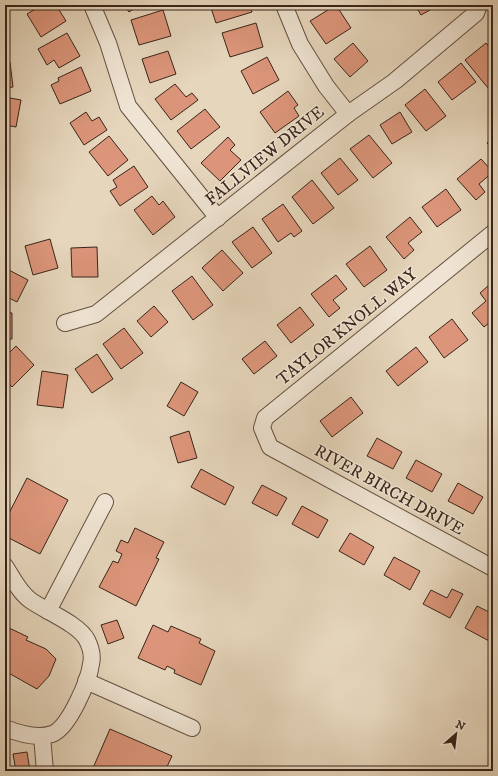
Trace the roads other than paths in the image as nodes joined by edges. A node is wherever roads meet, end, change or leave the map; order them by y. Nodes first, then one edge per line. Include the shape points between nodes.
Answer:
1 (92, 5) edge
2 (284, 5) edge
3 (479, 5) edge
4 (348, 114) junction
5 (218, 218) junction
6 (493, 233) edge
7 (65, 323) dead end
8 (288, 457) joint
9 (106, 502) dead end
10 (5, 566) edge
11 (493, 568) edge
12 (48, 611) junction
13 (86, 681) junction
14 (5, 728) edge
15 (192, 728) dead end
16 (42, 736) junction
17 (45, 771) edge

1 - 5 street via 108,43 128,106
2 - 4 street via 300,44 326,86
3 - 4 street, FALLVIEW DRIVE via 476,13 395,81
4 - 5 street, FALLVIEW DRIVE
5 - 7 street, FALLVIEW DRIVE via 96,314
6 - 8 street, TAYLOR KNOLL WAY via 265,418 262,428 270,447
8 - 11 street, RIVER BIRCH DRIVE
9 - 12 street
10 - 12 street via 24,595
12 - 13 street via 87,639 92,663
13 - 15 street
13 - 16 street via 70,716 62,727 53,734
14 - 16 street via 23,734
16 - 17 street

